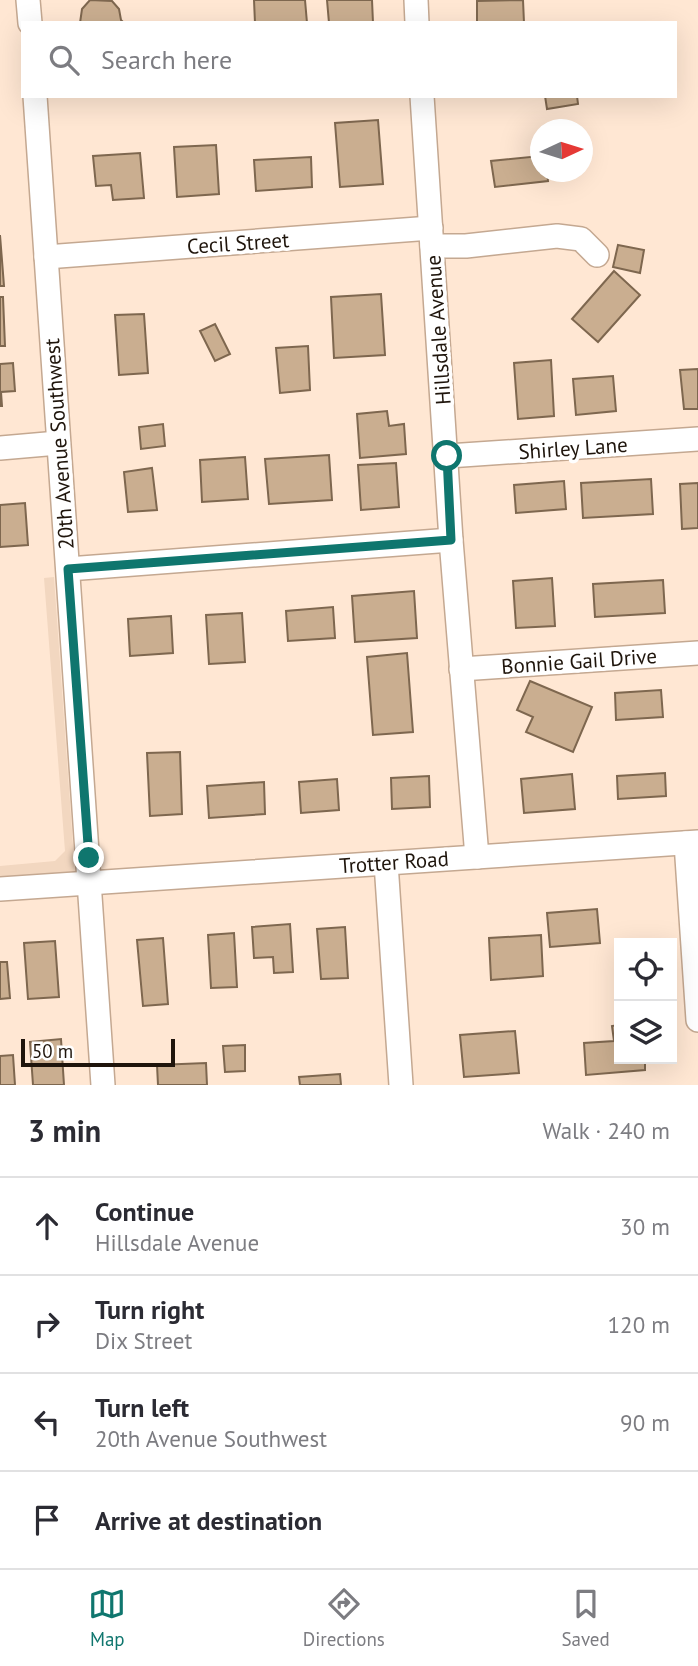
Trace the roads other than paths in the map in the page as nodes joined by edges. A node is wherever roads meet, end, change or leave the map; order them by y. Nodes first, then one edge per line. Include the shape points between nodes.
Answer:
1 (28, 0) edge
2 (416, 0) edge
3 (30, 21) edge
4 (417, 21) edge
5 (35, 98) edge
6 (422, 98) edge
7 (431, 237) junction
8 (597, 255) dead end
9 (46, 257) junction
10 (698, 439) edge
11 (58, 443) junction
12 (0, 448) edge
13 (447, 456) junction
14 (451, 540) junction
15 (68, 569) junction
16 (698, 653) edge
17 (461, 669) junction
18 (692, 842) edge
19 (477, 857) junction
20 (386, 863) junction
21 (90, 883) junction
22 (0, 889) edge
23 (698, 1020) edge
24 (103, 1085) edge
25 (401, 1085) edge

1 - 3 street
2 - 4 street
5 - 9 street, 20th Avenue Southwest
6 - 7 street, Hillsdale Avenue
7 - 8 street, Cecil Street via 466,246 557,236 581,239
7 - 9 street, Cecil Street
7 - 13 street, Hillsdale Avenue
9 - 11 street, 20th Avenue Southwest
10 - 13 street, Shirley Lane
11 - 12 street
11 - 15 street, 20th Avenue Southwest
13 - 14 street, Hillsdale Avenue
14 - 15 street
14 - 17 street, Hillsdale Avenue
15 - 21 street, 20th Avenue Southwest
16 - 17 street, Bonnie Gail Drive
17 - 19 street, Hillsdale Avenue
18 - 19 street, Trotter Road
18 - 23 street
19 - 20 street, Trotter Road
20 - 21 street, Trotter Road
20 - 25 street
21 - 22 street, Trotter Road
21 - 24 street, 20th Avenue Southwest

